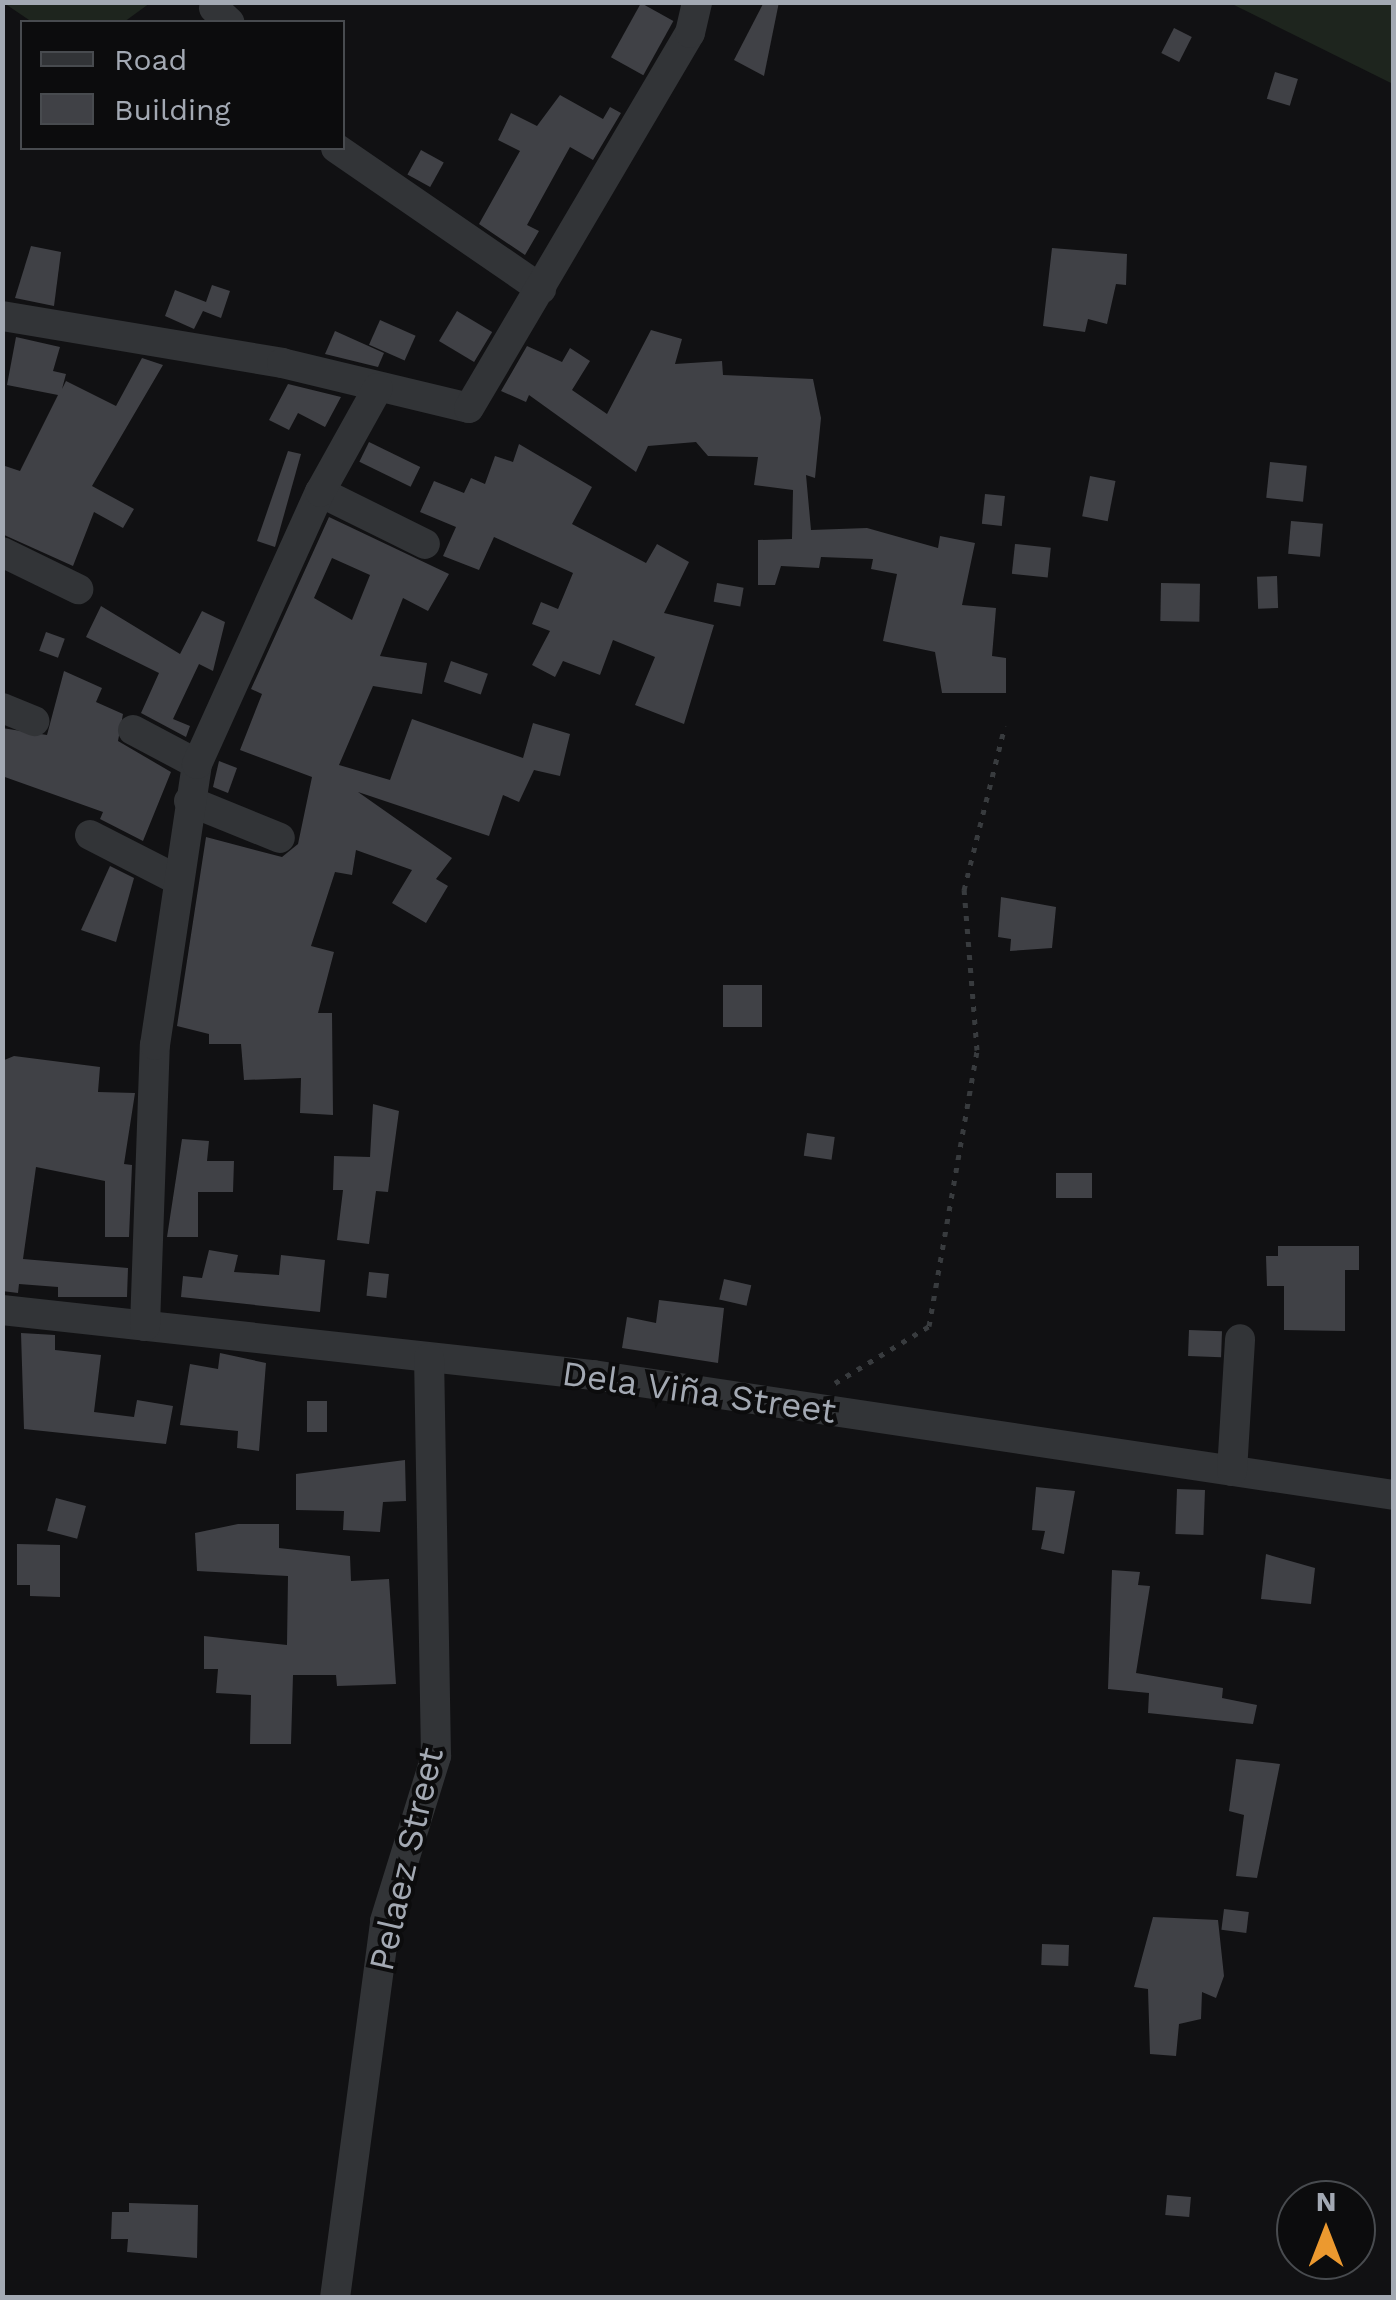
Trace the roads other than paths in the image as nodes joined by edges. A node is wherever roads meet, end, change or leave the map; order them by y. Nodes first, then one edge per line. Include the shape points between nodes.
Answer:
1 (697, 2) edge
2 (339, 150) edge
3 (541, 289) junction
4 (2, 316) edge
5 (378, 388) junction
6 (320, 492) junction
7 (425, 544) dead end
8 (2, 552) edge
9 (78, 589) dead end
10 (2, 708) edge
11 (35, 721) dead end
12 (133, 730) dead end
13 (197, 764) junction
14 (189, 801) junction
15 (90, 835) dead end
16 (280, 838) dead end
17 (178, 880) junction
18 (2, 1310) edge
19 (145, 1326) junction
20 (1240, 1339) dead end
21 (429, 1358) junction
22 (1232, 1471) junction
23 (1394, 1495) edge
24 (335, 2298) edge

1 - 3 street via 690,33
2 - 3 street
3 - 5 street via 469,408
4 - 5 street
5 - 6 street
6 - 7 street
6 - 13 street
8 - 9 street
10 - 11 street
12 - 13 street
13 - 14 street
14 - 16 street
14 - 17 street
15 - 17 street
17 - 19 street via 156,1045
18 - 19 street, Dela Viña Street
19 - 21 street, Dela Viña Street
20 - 22 street
21 - 22 street, Dela Viña Street
21 - 24 street, Pelaez Street via 436,1756 385,1921
22 - 23 street, Dela Viña Street

